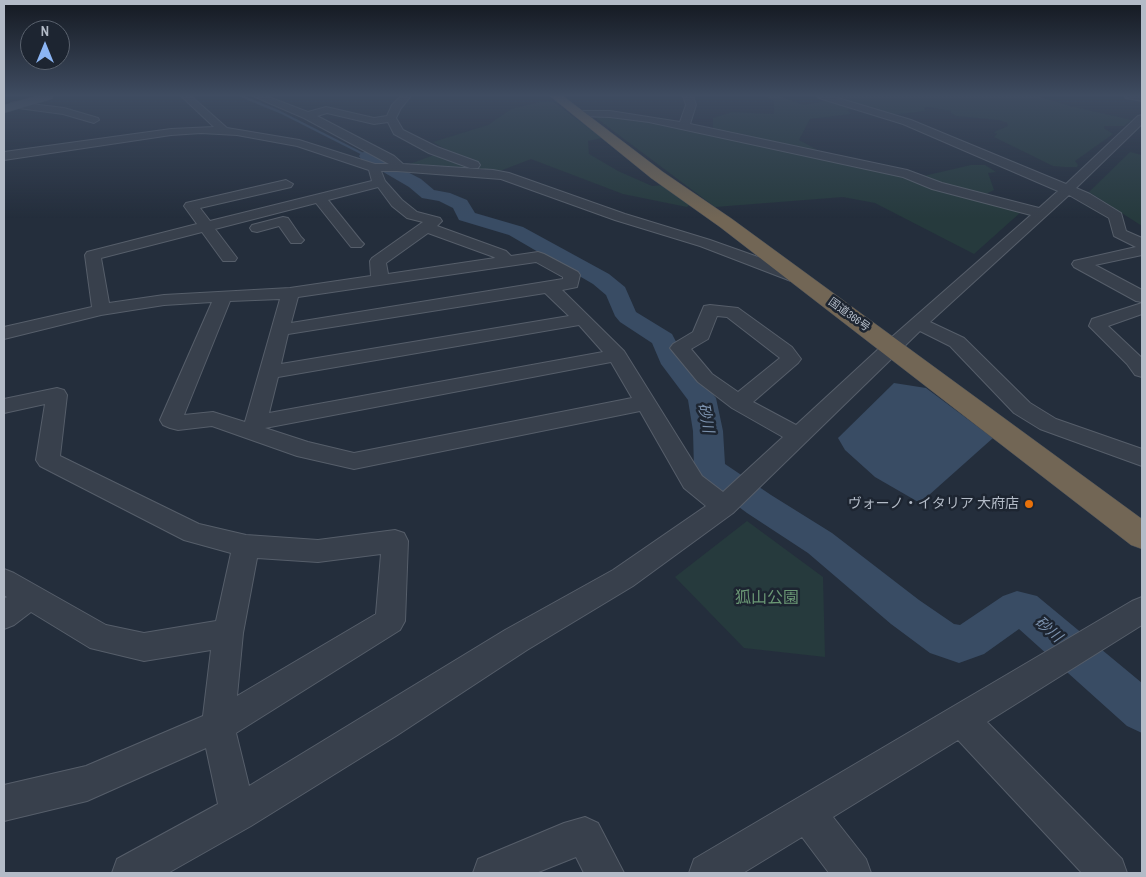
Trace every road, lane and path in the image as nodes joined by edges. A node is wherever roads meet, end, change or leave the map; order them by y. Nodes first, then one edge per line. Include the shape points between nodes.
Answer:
1 (137, 137) edge
2 (261, 137) edge
3 (348, 137) edge
4 (405, 137) edge
5 (609, 137) edge
6 (735, 137) edge
7 (942, 137) edge
8 (1123, 137) edge
9 (4, 156) edge
10 (394, 167) junction
11 (375, 168) junction
12 (493, 174) junction
13 (379, 183) junction
14 (1068, 190) junction
15 (320, 199) junction
16 (292, 206) junction
17 (1042, 213) junction
18 (206, 228) junction
19 (428, 228) junction
20 (296, 240) dead end
21 (356, 244) dead end
22 (1142, 244) edge
23 (1142, 250) edge
24 (229, 258) dead end
25 (507, 262) junction
26 (797, 278) junction
27 (380, 279) junction
28 (549, 287) junction
29 (290, 292) junction
30 (224, 296) junction
31 (1142, 297) edge
32 (1142, 308) edge
33 (101, 310) junction
34 (583, 319) junction
35 (920, 324) junction
36 (280, 330) junction
37 (4, 332) edge
38 (892, 347) junction
39 (617, 355) junction
40 (1142, 371) edge
41 (270, 372) junction
42 (644, 403) junction
43 (739, 403) junction
44 (4, 406) edge
45 (254, 428) junction
46 (799, 436) junction
47 (1140, 452) edge
48 (727, 503) junction
49 (1142, 536) edge
50 (246, 546) junction
51 (4, 581) edge
52 (28, 597) junction
53 (1142, 610) edge
54 (4, 616) edge
55 (228, 633) junction
56 (962, 720) junction
57 (218, 726) junction
58 (4, 803) edge
59 (238, 813) junction
60 (807, 813) junction
61 (130, 873) edge
62 (492, 873) edge
63 (605, 873) edge
64 (708, 873) edge
65 (852, 873) edge
66 (1108, 873) edge

1 - 9 street
2 - 11 street via 293,142
3 - 10 street via 390,159 396,163
4 - 12 street
5 - 26 highway, 国道366号
6 - 17 street via 898,172 937,186
7 - 14 street
8 - 14 street
10 - 11 street
10 - 12 street
11 - 13 street
12 - 26 street via 705,243
13 - 15 street
13 - 19 street via 412,215 435,221
14 - 17 street
14 - 22 street via 1115,215 1119,234
15 - 16 street
15 - 21 street
16 - 18 street
16 - 18 street via 284,179 191,206
17 - 35 street
18 - 20 street via 282,221
18 - 24 street
18 - 33 street via 92,255
19 - 25 street via 500,254
19 - 27 street via 378,261
23 - 31 street via 1080,264
25 - 27 street
25 - 28 street via 538,257 572,275 571,283
26 - 38 highway, 国道366号
27 - 29 street
28 - 34 street
28 - 36 street
29 - 30 street
29 - 36 street
30 - 33 street via 164,300
30 - 45 street via 170,420 178,423 213,419
32 - 40 street via 1098,323
33 - 37 street
34 - 39 street
34 - 41 street
35 - 38 street
35 - 47 street via 957,342 1022,408 1048,424 1127,454
36 - 41 street
38 - 46 street
38 - 49 highway, 国道366号
39 - 42 street
39 - 45 street
41 - 45 street
42 - 45 street via 354,461 305,450
42 - 48 street via 693,482
43 - 43 street via 705,378 680,348 701,335 710,310 732,312 785,351 791,359
43 - 46 street
44 - 50 street via 57,395 48,460 193,533
46 - 48 street
48 - 59 street via 623,578 516,640
50 - 55 street
50 - 57 street via 318,551 395,541 390,621
51 - 52 street
52 - 54 street
52 - 55 street via 101,638 144,647
53 - 56 street
55 - 57 street
56 - 60 street
56 - 66 street
57 - 58 street via 87,783
57 - 59 street
59 - 61 street
60 - 64 street
60 - 65 street
62 - 63 street via 585,836

